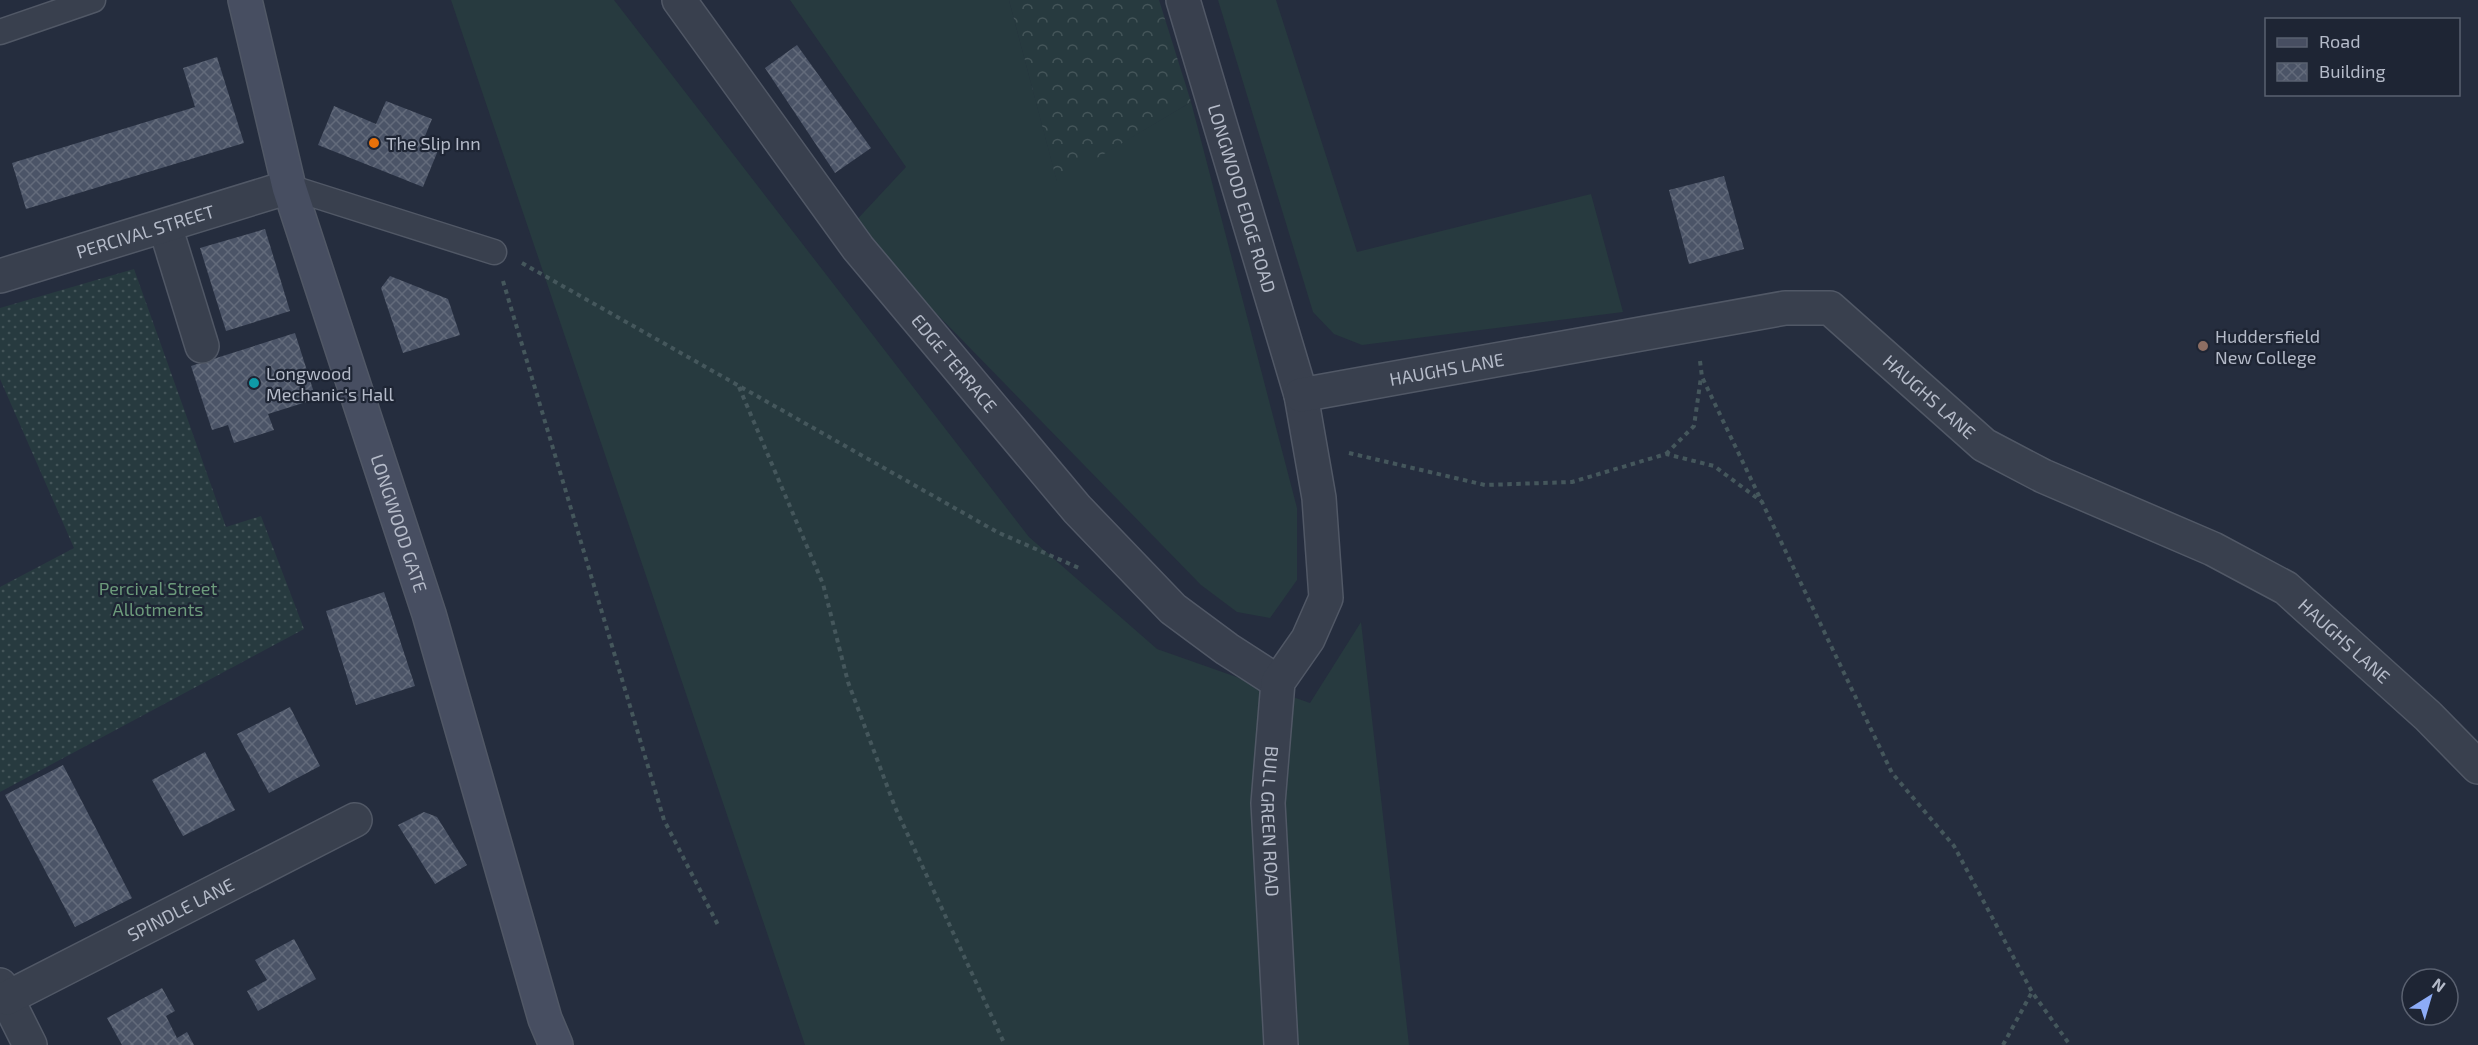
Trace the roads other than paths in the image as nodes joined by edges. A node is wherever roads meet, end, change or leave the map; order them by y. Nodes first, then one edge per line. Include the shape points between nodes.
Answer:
1 (93, 0) edge
2 (245, 0) edge
3 (679, 0) edge
4 (1183, 0) edge
5 (0, 32) edge
6 (289, 187) junction
7 (165, 226) junction
8 (494, 252) road end
9 (0, 276) edge
10 (202, 346) dead end
11 (1301, 395) junction
12 (1278, 682) junction
13 (2478, 766) edge
14 (355, 820) dead end
15 (3, 991) edge
16 (30, 1045) edge
17 (556, 1045) edge
18 (1281, 1045) edge

1 - 5 lane
2 - 6 street, LONGWOOD GATE
3 - 12 street, EDGE TERRACE via 858,248 1077,509 1173,609
4 - 11 street, LONGWOOD EDGE ROAD
6 - 7 street, PERCIVAL STREET
6 - 8 lane
6 - 17 street, LONGWOOD GATE via 429,614 545,1019
7 - 9 street, PERCIVAL STREET
7 - 10 street
11 - 12 street via 1319,498 1326,598 1308,639
11 - 13 street, HAUGHS LANE via 1785,308 1830,308 1984,445 2043,476 2213,549 2286,588
12 - 18 street, BULL GREEN ROAD via 1268,804
14 - 15 street, SPINDLE LANE
15 - 16 street

